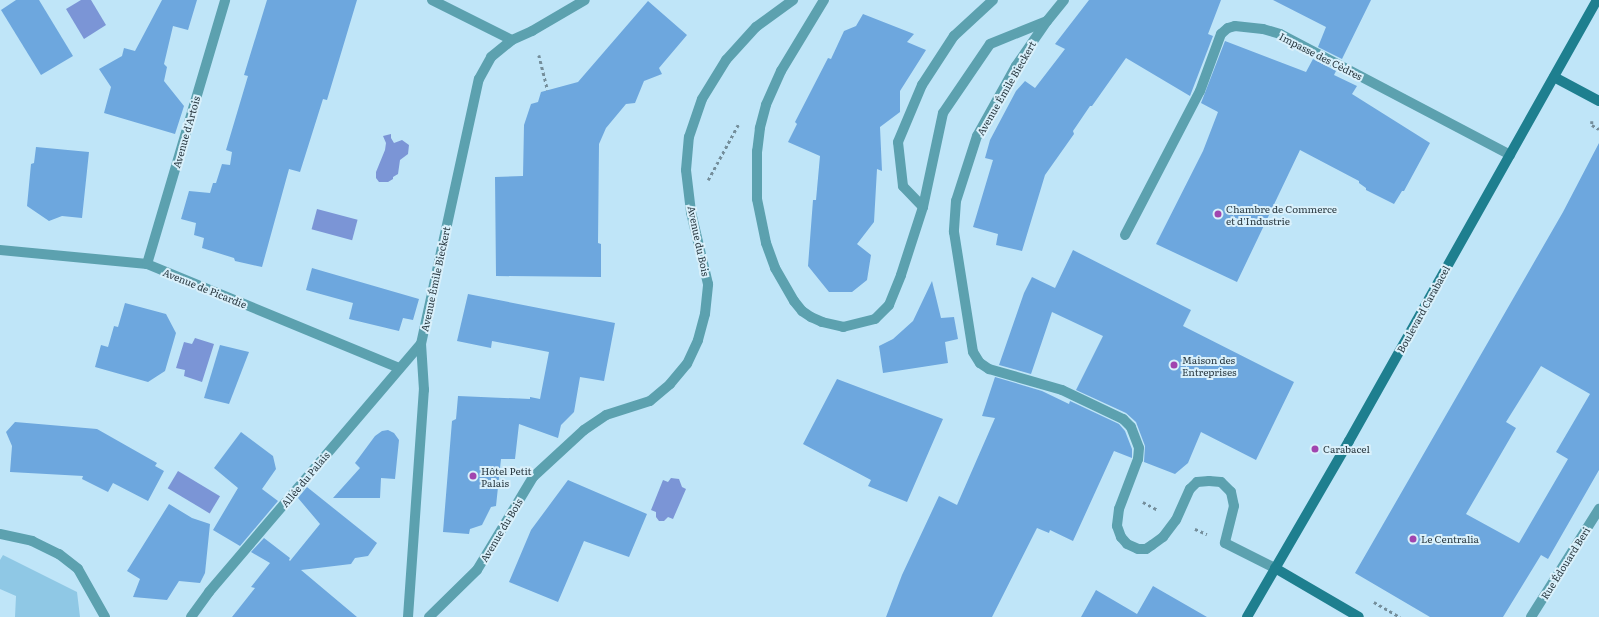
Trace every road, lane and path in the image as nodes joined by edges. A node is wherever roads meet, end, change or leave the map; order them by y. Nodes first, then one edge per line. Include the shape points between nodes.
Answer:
1 (224, 0) edge
2 (432, 0) edge
3 (585, 0) edge
4 (793, 0) edge
5 (824, 0) edge
6 (993, 0) edge
7 (1064, 0) edge
8 (1597, 0) edge
9 (1047, 21) junction
10 (512, 40) junction
11 (540, 55) dead end
12 (1554, 77) junction
13 (548, 90) dead end
14 (1599, 101) edge
15 (766, 105) junction
16 (1510, 155) junction
17 (923, 206) junction
18 (691, 212) junction
19 (1125, 235) dead end
20 (0, 250) edge
21 (147, 264) junction
22 (421, 344) junction
23 (399, 368) junction
24 (1599, 509) edge
25 (0, 534) edge
26 (1275, 568) junction
27 (106, 617) edge
28 (191, 617) edge
29 (408, 617) edge
30 (429, 617) edge
31 (1247, 617) edge
32 (1359, 617) edge
33 (1531, 617) edge

1 - 21 street, Avenue d'Artois
2 - 10 street
3 - 10 street, Avenue Émile Bieckert
4 - 18 street, Avenue du Bois via 756,27 726,60 702,99 689,138 686,170
5 - 15 street, Avenue Émile Bieckert via 781,71
6 - 17 street via 954,36 922,85 898,142 903,186
7 - 9 street
8 - 12 main road, Boulevard Carabacel
9 - 17 street, Avenue Émile Bieckert via 990,44 943,113
9 - 26 street, Avenue Émile Bieckert via 1016,66 977,136 956,201 954,232 973,352 980,363 989,369 1062,390 1122,419 1131,427 1139,448 1138,459 1119,509 1117,526 1127,544 1138,549 1146,549 1163,538 1176,520 1190,489 1197,482 1209,480 1221,482 1231,492 1234,506 1225,543
10 - 22 street, Avenue Émile Bieckert via 491,57 479,79
11 - 13 path
12 - 14 main road
12 - 16 main road, Boulevard Carabacel
15 - 17 street, Avenue Émile Bieckert via 757,151 757,199 766,243 775,268 786,290 802,311 822,322 843,327 875,319 889,305 895,291
15 - 18 path via 746,111
16 - 19 street, Impasse des Cèdres via 1280,34 1236,26 1221,34 1200,91
16 - 26 main road, Boulevard Carabacel
18 - 30 street, Avenue du Bois via 708,284 705,314 698,340 687,364 670,384 650,401 606,415 584,430 533,477 477,570
20 - 21 street, Avenue de Picardie
21 - 23 street, Avenue de Picardie
22 - 23 street, Allée du Palais
22 - 29 street, Avenue Émile Bieckert via 424,390
23 - 28 street, Allée du Palais via 214,586
24 - 33 street, Rue Édouard Beri
25 - 27 street via 32,541 59,554 78,569
26 - 31 main road, Boulevard Carabacel
26 - 32 main road

